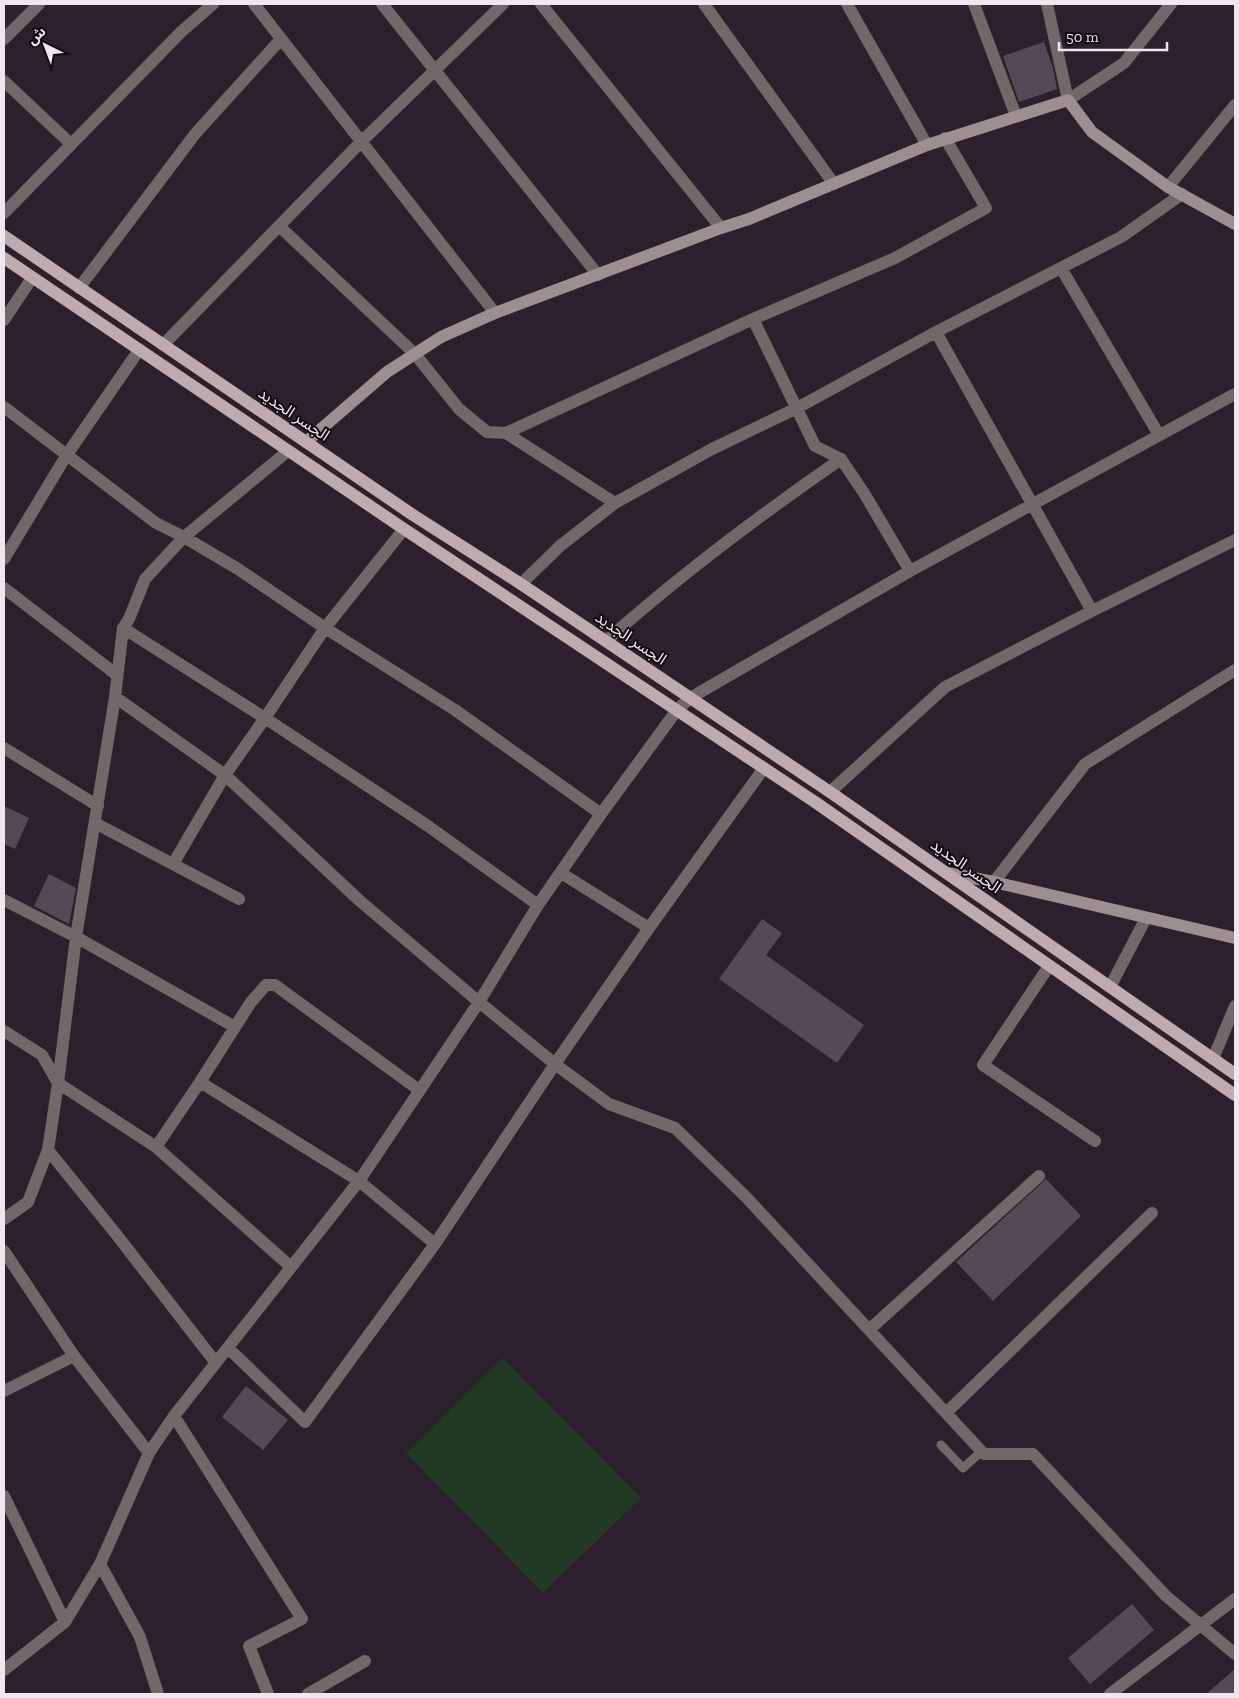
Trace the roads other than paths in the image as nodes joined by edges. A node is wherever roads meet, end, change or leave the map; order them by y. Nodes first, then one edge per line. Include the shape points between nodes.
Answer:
1 (39, 4) edge
2 (213, 4) edge
3 (254, 4) edge
4 (382, 4) edge
5 (503, 4) edge
6 (541, 4) edge
7 (704, 4) edge
8 (847, 4) edge
9 (974, 4) edge
10 (1046, 4) edge
11 (1171, 4) edge
12 (4, 39) edge
13 (281, 40) junction
14 (434, 71) junction
15 (4, 80) edge
16 (1068, 100) junction
17 (1235, 105) edge
18 (1016, 116) junction
19 (945, 138) junction
20 (362, 141) junction
21 (71, 144) junction
22 (927, 145) junction
23 (834, 184) junction
24 (1168, 186) junction
25 (1182, 194) junction
26 (4, 213) edge
27 (1235, 224) edge
28 (279, 226) junction
29 (721, 228) junction
30 (4, 236) edge
31 (4, 258) edge
32 (1061, 268) junction
33 (598, 276) junction
34 (32, 278) junction
35 (79, 288) junction
36 (495, 313) junction
37 (753, 319) junction
38 (4, 320) edge
39 (936, 332) junction
40 (163, 345) junction
41 (139, 350) junction
42 (415, 354) junction
43 (1235, 394) edge
44 (4, 407) edge
45 (797, 408) junction
46 (506, 434) junction
47 (1159, 435) junction
48 (306, 442) junction
49 (288, 451) junction
50 (66, 456) junction
51 (841, 459) junction
52 (615, 503) junction
53 (1032, 504) junction
54 (404, 529) junction
55 (184, 537) junction
56 (1235, 540) edge
57 (4, 559) edge
58 (910, 571) junction
59 (521, 584) junction
60 (4, 588) edge
61 (1092, 611) junction
62 (123, 628) junction
63 (324, 628) junction
64 (606, 641) junction
65 (1234, 673) edge
66 (117, 675) junction
67 (115, 697) junction
68 (690, 698) junction
69 (677, 710) junction
70 (265, 718) junction
71 (4, 748) edge
72 (764, 768) junction
73 (225, 774) junction
74 (830, 792) junction
75 (98, 806) junction
76 (602, 814) junction
77 (95, 823) junction
78 (173, 864) junction
79 (947, 873) junction
80 (561, 874) junction
81 (994, 882) junction
82 (238, 899) dead end
83 (4, 900) edge
84 (538, 905) junction
85 (1146, 918) junction
86 (649, 928) junction
87 (76, 937) junction
88 (1235, 938) edge
89 (1049, 966) junction
90 (1110, 987) junction
91 (479, 1002) junction
92 (1235, 1006) edge
93 (235, 1027) junction
94 (4, 1031) edge
95 (1213, 1059) junction
96 (555, 1064) junction
97 (1235, 1074) edge
98 (58, 1082) junction
99 (200, 1082) junction
100 (419, 1090) junction
101 (1235, 1095) edge
102 (1095, 1141) dead end
103 (156, 1146) junction
104 (48, 1150) junction
105 (1038, 1176) dead end
106 (359, 1181) junction
107 (1152, 1213) dead end
108 (4, 1219) edge
109 (435, 1244) junction
110 (4, 1251) edge
111 (291, 1267) junction
112 (870, 1328) junction
113 (228, 1348) junction
114 (74, 1356) junction
115 (216, 1364) junction
116 (4, 1391) edge
117 (947, 1412) junction
118 (174, 1416) junction
119 (941, 1445) dead end
120 (982, 1451) junction
121 (149, 1453) junction
122 (4, 1496) edge
123 (100, 1564) junction
124 (1235, 1599) edge
125 (65, 1622) junction
126 (1202, 1624) junction
127 (1235, 1654) edge
128 (365, 1661) dead end
129 (4, 1670) edge
130 (158, 1694) edge
131 (268, 1694) edge
132 (308, 1694) edge
133 (1110, 1694) edge

1 - 12 street
2 - 21 street
3 - 13 street
4 - 14 street
5 - 14 street
6 - 29 street
7 - 23 street
8 - 22 street
9 - 18 street
10 - 16 street
11 - 16 street via 1124,63
13 - 20 street
13 - 35 street via 195,134
14 - 20 street
14 - 33 street
15 - 21 street
16 - 18 street
16 - 24 street via 1092,132
17 - 24 street
18 - 19 street
19 - 22 street
19 - 37 street via 986,208 895,258
20 - 28 street
20 - 36 street
21 - 26 street
22 - 23 street
23 - 29 street
24 - 25 street
25 - 27 street
25 - 32 street via 1121,237
28 - 40 street
28 - 42 street
29 - 33 street
30 - 35 main road, الجسر الجديد
31 - 34 main road, الجسر الجديد
32 - 39 street
32 - 47 street
33 - 36 street
34 - 38 street
34 - 41 main road, الجسر الجديد
35 - 40 main road, الجسر الجديد
36 - 42 street via 441,337
37 - 45 street
37 - 46 street
39 - 45 street
39 - 53 street
40 - 48 main road, الجسر الجديد
41 - 49 main road, الجسر الجديد
41 - 50 street
42 - 46 street via 459,410 487,432
42 - 48 street via 387,372
43 - 47 street
44 - 50 street
45 - 51 street via 815,446
45 - 52 street via 712,449
46 - 52 street
47 - 53 street
48 - 59 main road, الجسر الجديد
49 - 54 main road, الجسر الجديد
49 - 55 street
50 - 55 street via 156,523
50 - 57 street
51 - 58 street
51 - 64 street via 650,602
52 - 59 street via 560,546
53 - 58 street
53 - 61 street
54 - 63 street
54 - 69 main road, الجسر الجديد
55 - 62 street via 145,579
55 - 63 street via 238,569
56 - 61 street
58 - 68 street
59 - 64 main road, الجسر الجديد
60 - 66 street
61 - 74 street via 946,687
62 - 66 street
62 - 70 street
63 - 70 street
63 - 76 street via 455,710
64 - 68 main road, الجسر الجديد
65 - 81 street via 1085,764
66 - 67 street
67 - 73 street
67 - 75 street
68 - 69 street
68 - 74 main road, الجسر الجديد
69 - 72 main road, الجسر الجديد
69 - 76 street
70 - 73 street
70 - 84 street via 428,826
71 - 75 street
72 - 86 street
72 - 89 main road, الجسر الجديد
73 - 78 street
73 - 91 street via 360,901
74 - 79 main road, الجسر الجديد
75 - 77 street
76 - 80 street
77 - 78 street
77 - 87 street
78 - 82 street
79 - 81 street
79 - 90 main road, الجسر الجديد
80 - 84 street
80 - 86 street
81 - 85 street
83 - 87 street
84 - 91 street
85 - 88 street
85 - 90 street
86 - 96 street
87 - 93 street
87 - 98 street
89 - 101 main road, الجسر الجديد
89 - 102 street via 983,1065
90 - 95 main road, الجسر الجديد
91 - 96 street
91 - 100 street
92 - 95 street
93 - 99 street
93 - 100 street via 260,990 266,985 275,985
94 - 98 street via 42,1055
95 - 97 main road, الجسر الجديد
96 - 109 street
96 - 112 street via 609,1104 674,1128 746,1197
98 - 103 street
98 - 104 street
99 - 103 street
99 - 106 street
100 - 106 street
103 - 111 street
104 - 108 street via 28,1202
104 - 115 street
105 - 112 street
106 - 109 street
106 - 111 street
107 - 117 street
109 - 113 street via 305,1422
110 - 114 street
111 - 113 street
112 - 117 street
113 - 115 street
114 - 116 street
114 - 121 street
115 - 118 street
117 - 120 street
118 - 121 street
118 - 131 street via 302,1619 250,1646
119 - 120 lane via 963,1468
120 - 126 street via 984,1454 1033,1454 1166,1596
121 - 123 street
122 - 125 street
123 - 125 street
123 - 130 street via 140,1637
124 - 126 street
125 - 129 street
126 - 127 street
126 - 133 street
128 - 132 street

